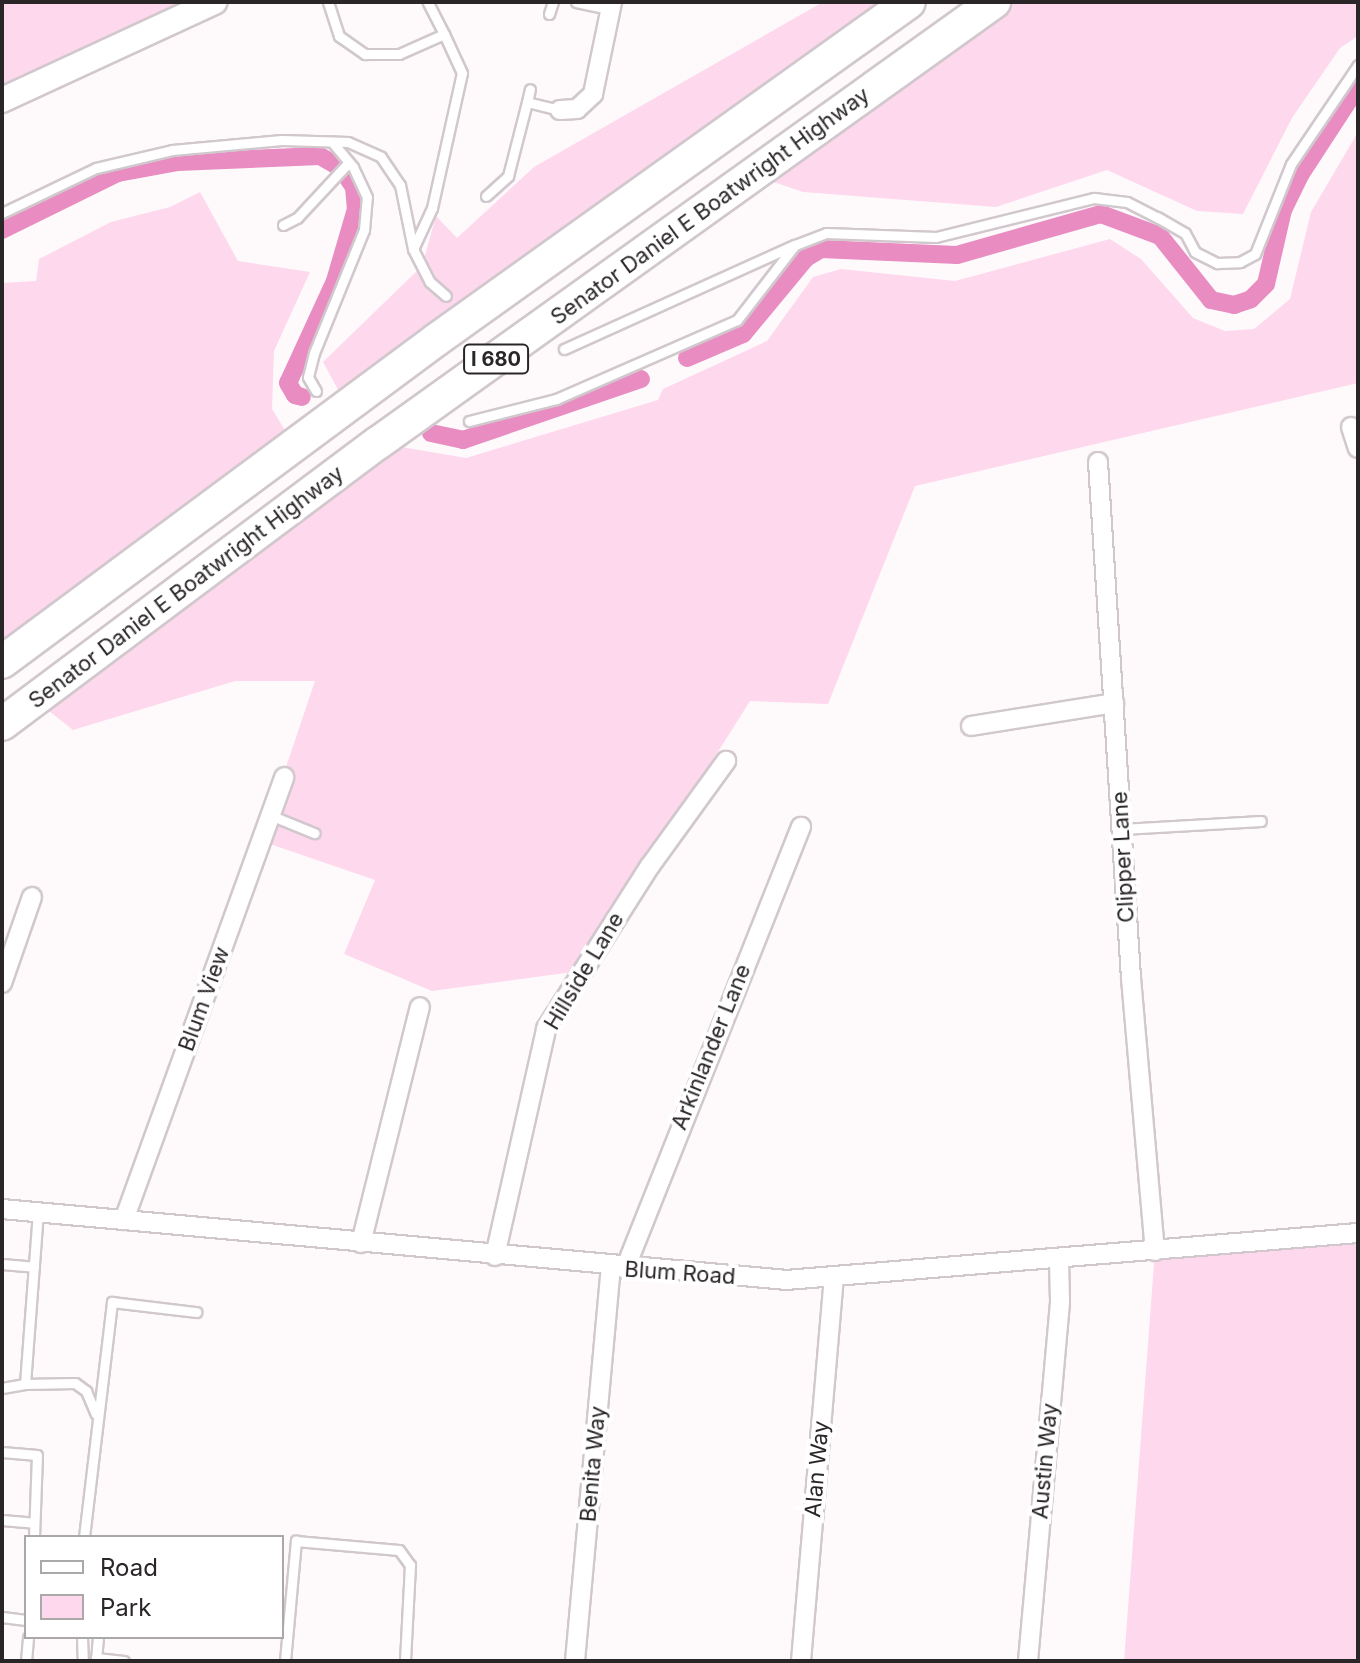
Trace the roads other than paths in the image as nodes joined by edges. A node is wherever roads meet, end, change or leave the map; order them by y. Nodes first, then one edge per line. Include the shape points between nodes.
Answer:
1 (214, 2) edge
2 (328, 2) edge
3 (428, 2) edge
4 (553, 2) edge
5 (576, 2) edge
6 (909, 2) edge
7 (994, 2) edge
8 (611, 5) edge
9 (549, 14) dead end
10 (444, 34) junction
11 (1358, 65) edge
12 (530, 89) dead end
13 (2, 100) edge
14 (527, 102) junction
15 (560, 110) joint
16 (332, 142) junction
17 (349, 162) junction
18 (486, 196) dead end
19 (2, 213) edge
20 (283, 225) dead end
21 (795, 245) junction
22 (413, 249) junction
23 (446, 296) dead end
24 (564, 349) dead end
25 (316, 391) dead end
26 (469, 421) dead end
27 (1351, 427) dead end
28 (1358, 448) edge
29 (1098, 462) dead end
30 (2, 662) edge
31 (1114, 703) junction
32 (2, 724) edge
33 (971, 726) dead end
34 (726, 761) dead end
35 (284, 777) dead end
36 (270, 815) junction
37 (1261, 821) dead end
38 (801, 827) dead end
39 (1122, 829) junction
40 (314, 833) dead end
41 (32, 897) dead end
42 (2, 983) edge
43 (420, 1007) dead end
44 (2, 1209) edge
45 (38, 1212) junction
46 (124, 1220) junction
47 (1358, 1233) edge
48 (361, 1243) junction
49 (1155, 1251) junction
50 (495, 1256) junction
51 (1059, 1260) junction
52 (2, 1264) edge
53 (34, 1267) junction
54 (618, 1268) junction
55 (834, 1277) junction
56 (196, 1312) dead end
57 (25, 1384) junction
58 (2, 1388) edge
59 (98, 1417) junction
60 (2, 1452) edge
61 (2, 1520) edge
62 (34, 1523) junction
63 (34, 1535) edge
64 (84, 1535) edge
65 (287, 1579) edge
66 (2, 1617) edge
67 (24, 1620) edge
68 (285, 1623) edge
69 (28, 1639) edge
70 (82, 1639) edge
71 (98, 1639) edge
72 (95, 1660) edge
73 (26, 1661) edge
74 (83, 1661) edge
75 (124, 1661) edge
76 (285, 1661) edge
77 (405, 1661) edge
78 (575, 1661) edge
79 (801, 1661) edge
80 (1028, 1661) edge

1 - 13 main road
2 - 10 lane via 339,36 365,54 399,54
3 - 10 lane
4 - 9 lane
5 - 8 lane
6 - 30 highway, I 680 via 436,340
7 - 32 highway, Senator Daniel E Boatwright Highway / I 680 via 378,443
8 - 15 street via 593,94 577,109
10 - 22 lane via 462,73 432,208
11 - 21 lane via 1291,164 1255,254 1240,262 1217,263 1195,252 1185,233 1157,217 1127,202 1094,198 936,237 826,233
12 - 14 lane
14 - 15 lane
14 - 18 lane via 508,176
16 - 17 lane
16 - 19 lane via 282,140 172,150 96,168
16 - 22 lane via 348,142 381,157 400,185
17 - 20 lane via 297,218
17 - 25 lane via 367,197 364,230 314,353 308,377
21 - 24 lane
21 - 26 lane via 737,320 556,399
22 - 23 lane via 430,282
27 - 28 street
29 - 31 street, Clipper Lane
31 - 33 street
31 - 39 street, Clipper Lane
34 - 50 street, Hillside Lane via 641,879 546,1029
35 - 36 street, Blum View
36 - 40 lane
36 - 46 street, Blum View
37 - 39 lane
38 - 54 street, Arkinlander Lane
39 - 49 street, Clipper Lane
41 - 42 street
43 - 48 street
44 - 45 street, Blum Road
45 - 46 street, Blum Road
45 - 53 lane
46 - 48 street, Blum Road
47 - 49 street, Blum Road
48 - 50 street, Blum Road
49 - 51 street, Blum Road
50 - 54 street, Blum Road
51 - 55 street, Blum Road
51 - 80 street, Austin Way via 1060,1301
52 - 53 lane
53 - 57 lane
54 - 55 street, Blum Road via 740,1278
54 - 78 street, Benita Way
55 - 79 street, Alan Way
56 - 59 lane via 112,1302
57 - 58 lane
57 - 59 lane via 75,1383 86,1391
59 - 64 lane
60 - 62 lane via 37,1455
61 - 62 lane
62 - 63 lane
65 - 68 lane
65 - 77 lane via 296,1541 399,1550 410,1565
66 - 67 lane
68 - 76 lane
69 - 73 lane
70 - 74 lane
71 - 72 lane
72 - 75 lane

